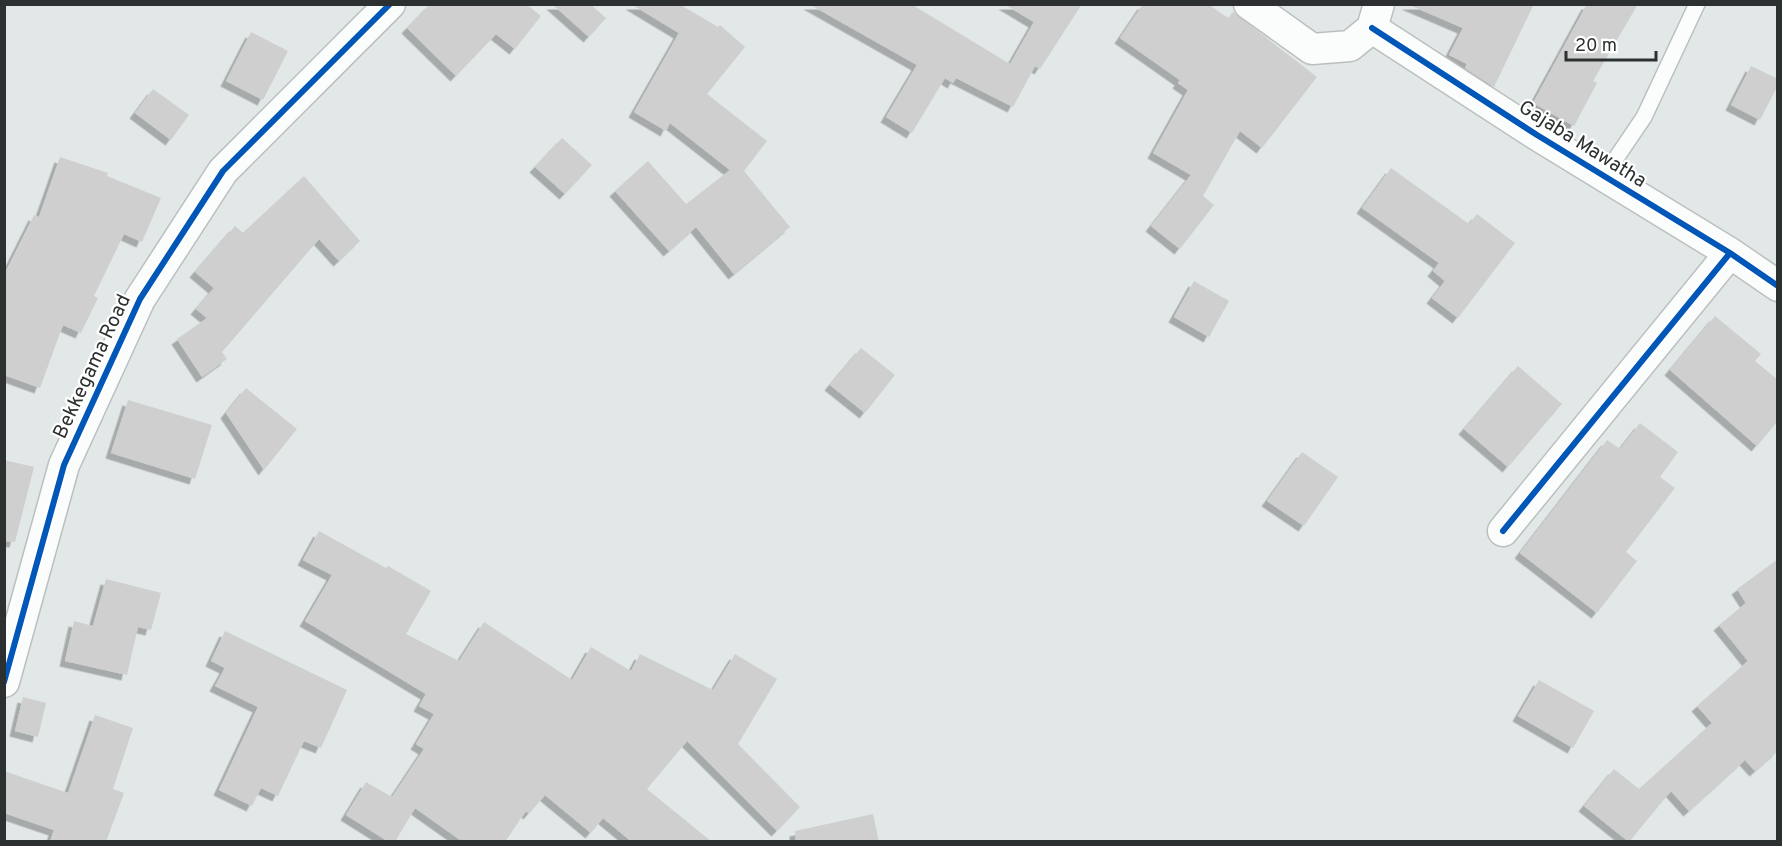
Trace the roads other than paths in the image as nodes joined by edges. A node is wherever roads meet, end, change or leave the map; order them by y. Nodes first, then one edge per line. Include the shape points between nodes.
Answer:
1 (390, 4) edge
2 (1249, 4) edge
3 (1697, 4) edge
4 (1376, 16) edge
5 (1604, 176) junction
6 (1730, 253) junction
7 (1778, 286) edge
8 (1503, 531) dead end
9 (4, 682) edge

1 - 9 street, Bekkegama Road via 223,171 140,299 64,465
2 - 4 street, Gajaba Mawatha via 1312,49 1350,46
3 - 5 lane via 1644,117
4 - 5 street, Gajaba Mawatha
5 - 6 street, Gajaba Mawatha
6 - 7 street, Gajaba Mawatha
6 - 8 street

